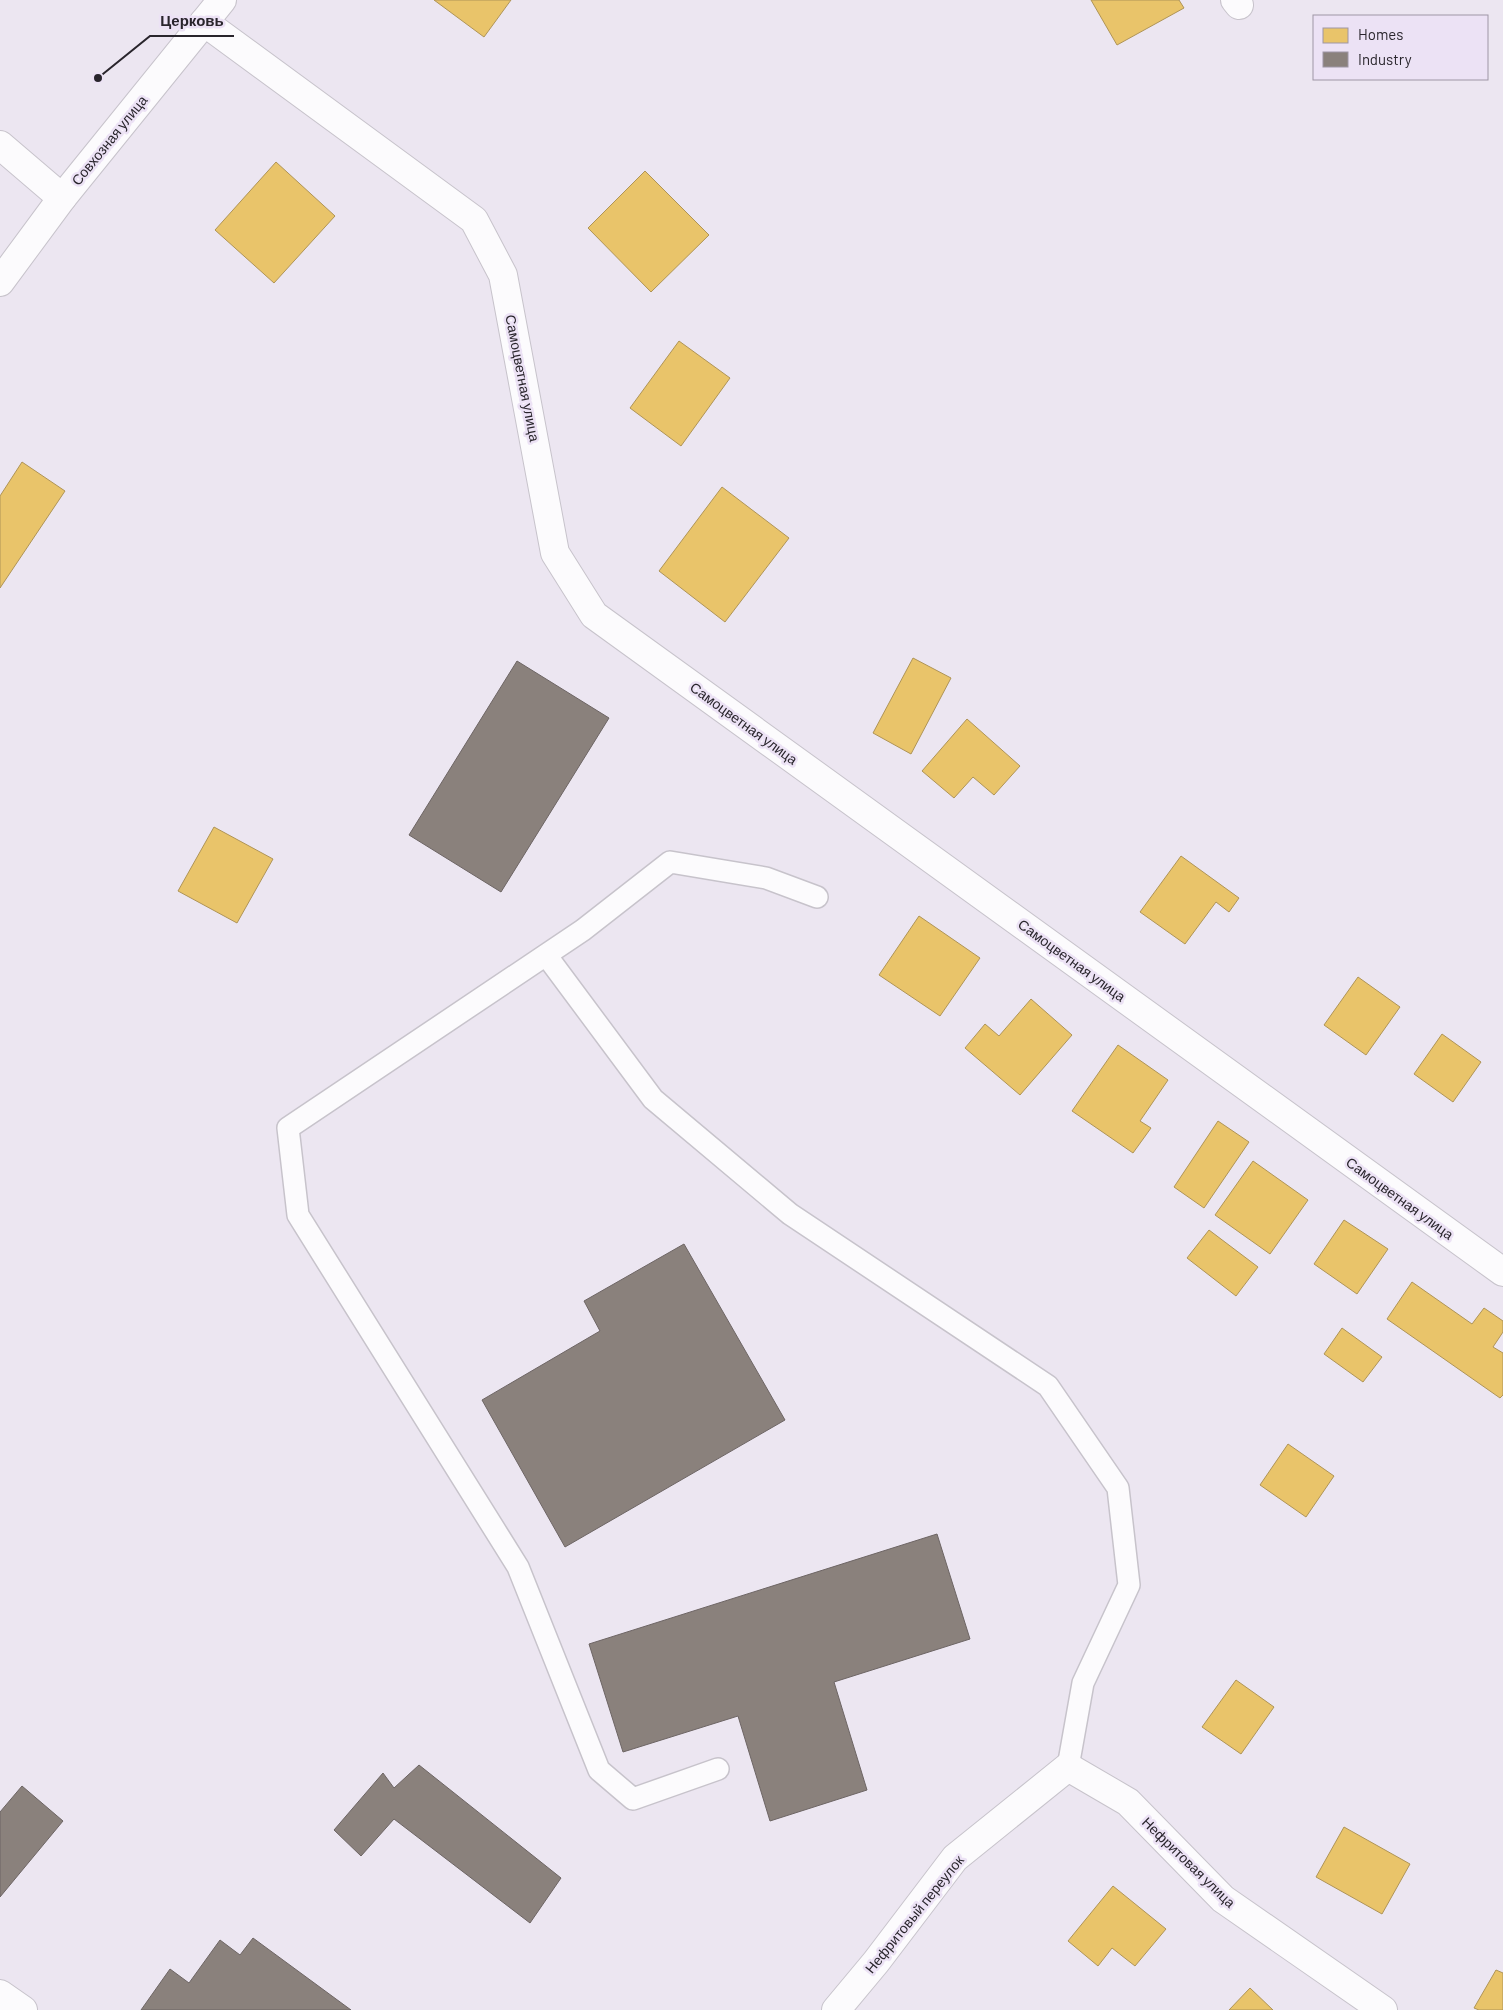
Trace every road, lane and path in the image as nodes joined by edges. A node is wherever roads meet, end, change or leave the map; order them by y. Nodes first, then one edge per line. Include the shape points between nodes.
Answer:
1 (222, 0) edge
2 (204, 22) junction
3 (0, 145) edge
4 (62, 198) junction
5 (0, 282) edge
6 (817, 897) dead end
7 (546, 955) junction
8 (1503, 1272) edge
9 (1068, 1767) junction
10 (718, 1769) dead end
11 (0, 1994) edge
12 (23, 2010) edge
13 (836, 2010) edge
14 (1383, 2010) edge

1 - 2 street, Совхозная улица
2 - 4 street, Совхозная улица
2 - 8 street, Самоцветная улица via 474,220 503,275 556,553 594,615
3 - 4 street
4 - 5 street, Совхозная улица
6 - 7 lane via 766,878 670,862
7 - 9 lane via 653,1098 790,1214 1048,1386 1118,1488 1129,1585 1083,1683
7 - 10 lane via 288,1128 298,1215 518,1567 599,1770 633,1799
9 - 13 street, Нефритовый переулок via 955,1858
9 - 14 street, Нефритовая улица via 1128,1802 1222,1899
11 - 12 street

